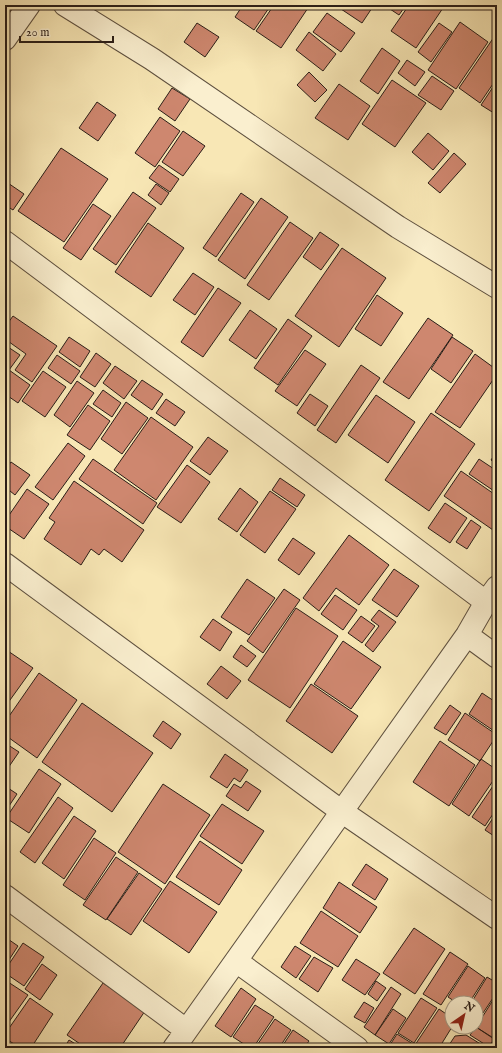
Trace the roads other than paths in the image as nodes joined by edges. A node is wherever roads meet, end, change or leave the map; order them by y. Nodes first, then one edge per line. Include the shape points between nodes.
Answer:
1 (29, 5) edge
2 (65, 5) edge
3 (5, 39) edge
4 (5, 242) edge
5 (497, 287) edge
6 (5, 564) edge
7 (492, 595) edge
8 (467, 635) junction
9 (497, 657) edge
10 (341, 812) junction
11 (5, 896) edge
12 (497, 918) edge
13 (236, 961) junction
14 (186, 1030) junction
15 (174, 1048) edge
16 (357, 1048) edge

1 - 3 street
2 - 5 street via 152,59 398,227
4 - 7 street
6 - 10 street
7 - 8 street
8 - 9 street
8 - 10 street
10 - 12 street
10 - 13 street
11 - 14 street
13 - 14 street
13 - 16 street
14 - 15 street

